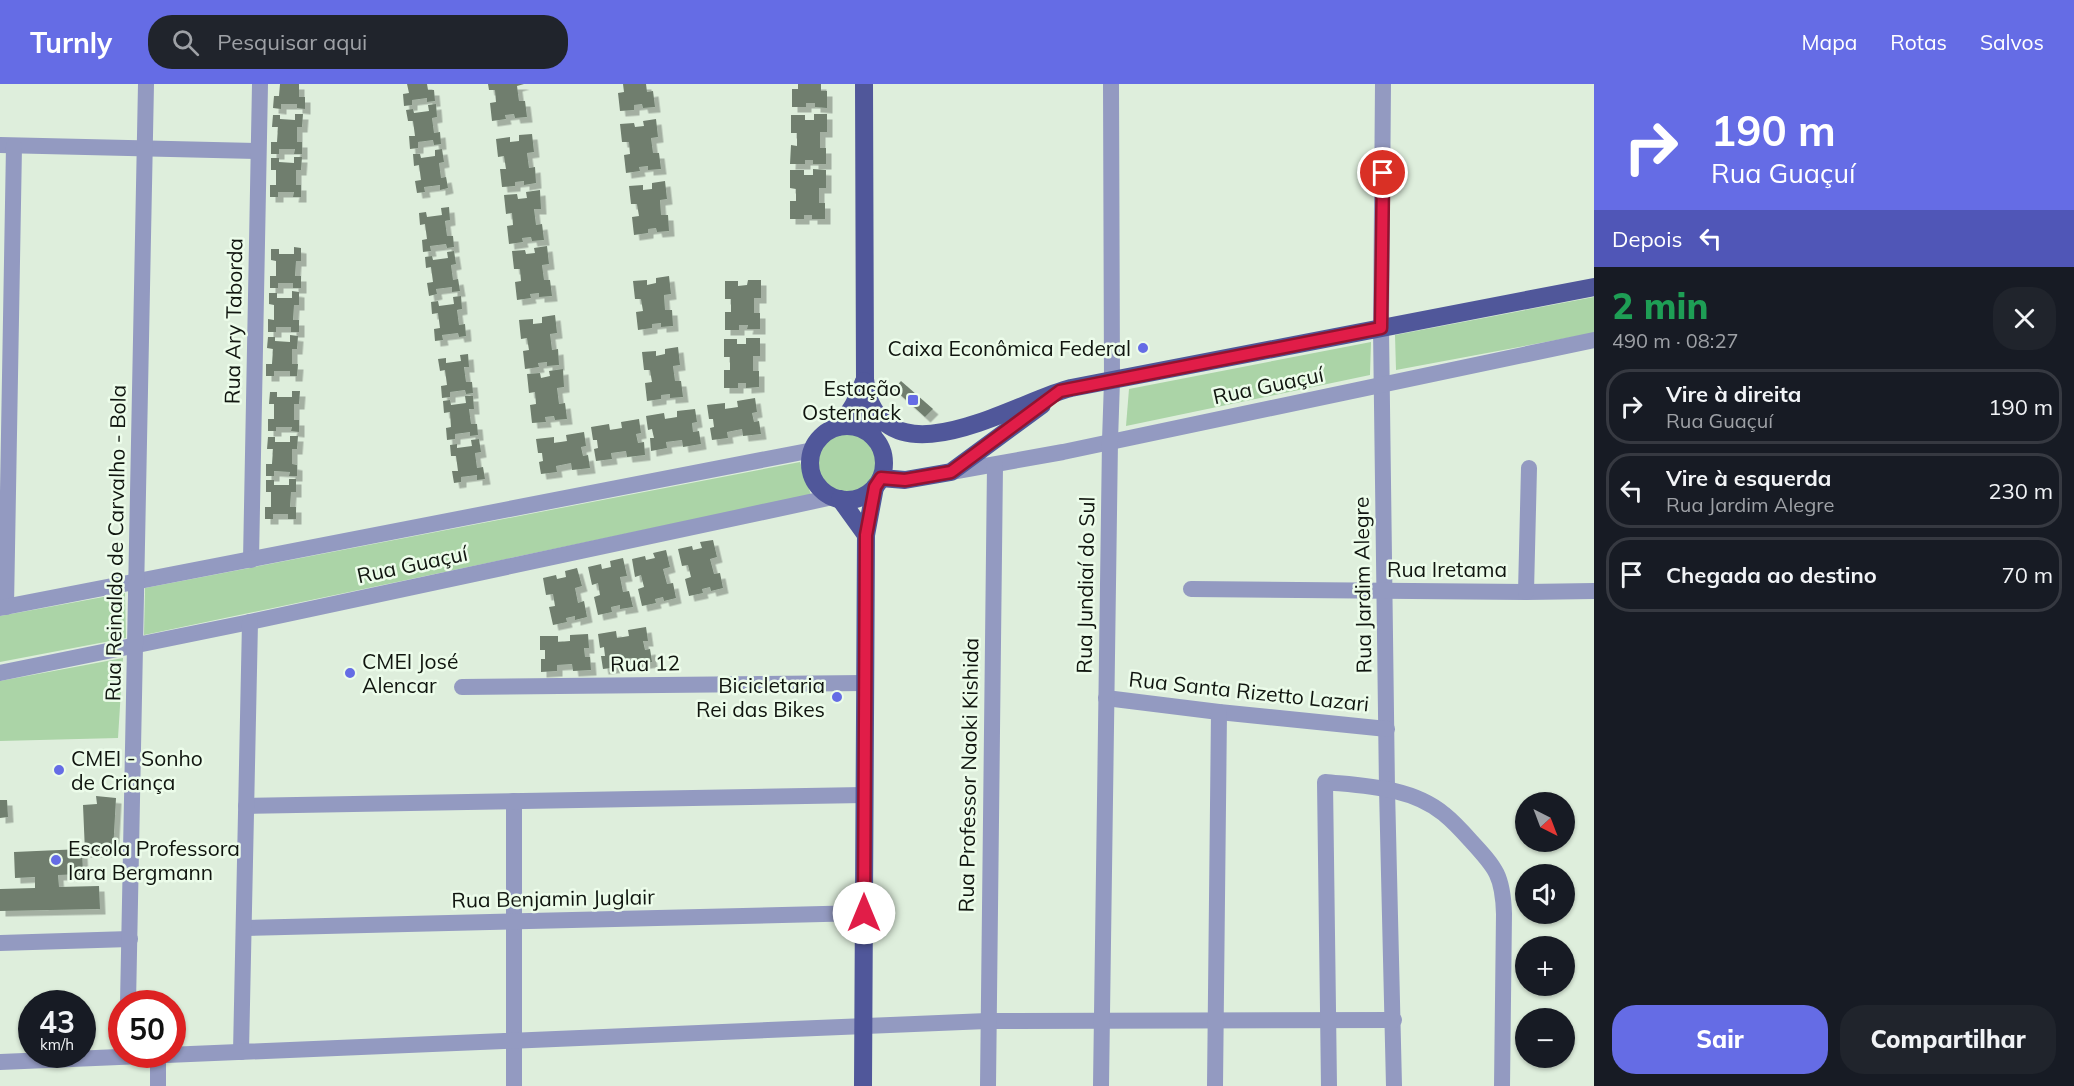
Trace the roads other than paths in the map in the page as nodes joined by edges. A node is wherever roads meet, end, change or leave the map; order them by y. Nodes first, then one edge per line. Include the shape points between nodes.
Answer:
1 (146, 84) edge
2 (260, 84) edge
3 (864, 84) edge
4 (1111, 84) edge
5 (1383, 84) edge
6 (7, 145) edge
7 (145, 148) junction
8 (258, 151) junction
9 (1594, 287) edge
10 (1381, 328) junction
11 (1594, 340) edge
12 (1112, 381) junction
13 (1382, 385) junction
14 (866, 386) junction
15 (1060, 391) junction
16 (970, 426) junction
17 (838, 427) junction
18 (904, 432) junction
19 (877, 441) junction
20 (1110, 441) junction
21 (813, 450) junction
22 (995, 465) junction
23 (1528, 468) dead end
24 (951, 472) junction
25 (878, 483) junction
26 (836, 498) junction
27 (866, 535) junction
28 (251, 560) junction
29 (137, 582) junction
30 (1191, 589) dead end
31 (1384, 591) junction
32 (1594, 591) edge
33 (1526, 592) junction
34 (3, 608) edge
35 (249, 622) junction
36 (135, 646) junction
37 (0, 673) edge
38 (865, 683) junction
39 (462, 687) dead end
40 (1106, 698) junction
41 (1219, 712) junction
42 (1387, 729) junction
43 (1387, 789) junction
44 (864, 795) junction
45 (514, 801) junction
46 (246, 806) junction
47 (864, 913) junction
48 (514, 922) junction
49 (244, 928) junction
50 (130, 939) junction
51 (0, 943) edge
52 (129, 990) edge
53 (1329, 1019) junction
54 (1102, 1020) junction
55 (1216, 1020) junction
56 (1394, 1020) junction
57 (987, 1021) junction
58 (863, 1028) junction
59 (514, 1042) junction
60 (241, 1052) junction
61 (186, 1054) edge
62 (108, 1057) edge
63 (0, 1062) edge
64 (158, 1068) edge
65 (158, 1086) edge
66 (514, 1086) edge
67 (863, 1086) edge
68 (988, 1086) edge
69 (1101, 1086) edge
70 (1215, 1086) edge
71 (1329, 1086) edge
72 (1394, 1086) edge
73 (1502, 1086) edge

1 - 7 street, Rua Reinaldo de Carvalho - Bola
2 - 8 street, Rua Ary Taborda
3 - 14 main road
4 - 12 street, Rua Jundiaí do Sul
5 - 10 street, Rua Jardim Alegre
6 - 7 street
6 - 34 street
7 - 8 street
7 - 29 street, Rua Reinaldo de Carvalho - Bola
8 - 28 street, Rua Ary Taborda
9 - 10 main road, Rua Guaçuí
10 - 12 main road, Rua Guaçuí
10 - 13 street, Rua Jardim Alegre
11 - 13 street, Rua Guaçuí
12 - 15 main road, Rua Guaçuí
12 - 20 street, Rua Jundiaí do Sul
13 - 20 street, Rua Guaçuí
13 - 31 street, Rua Jardim Alegre
14 - 17 main road
14 - 18 main road via 880,418
14 - 19 main road
15 - 16 main road, Rua Guaçuí
15 - 24 main road, Rua Guaçuí
16 - 18 main road, Rua Guaçuí via 944,433
16 - 24 main road via 972,449
17 - 19 main road via 863,430
17 - 21 main road via 827,432
18 - 19 main road
19 - 25 main road via 884,456
20 - 22 street, Rua Guaçuí
20 - 40 street, Rua Jundiaí do Sul
21 - 26 main road via 810,461 816,483
21 - 28 street, Rua Guaçuí
22 - 24 street, Rua Guaçuí
22 - 57 street, Rua Professor Naoki Kishida
23 - 33 street
24 - 25 main road, Rua Guaçuí
25 - 26 main road via 859,498
25 - 27 main road
26 - 27 main road
26 - 35 street, Rua Guaçuí
27 - 38 main road
28 - 29 street, Rua Guaçuí
29 - 34 street, Rua Guaçuí
29 - 36 street, Rua Reinaldo de Carvalho - Bola
30 - 31 street, Rua Iretama
31 - 33 street, Rua Iretama
31 - 42 street, Rua Jardim Alegre
32 - 33 street, Rua Iretama
35 - 36 street, Rua Guaçuí
35 - 46 street
36 - 37 street, Rua Guaçuí
36 - 50 street, Rua Reinaldo de Carvalho - Bola
38 - 39 street, Rua 12
38 - 44 main road
40 - 41 street, Rua Santa Rizetto Lazari
40 - 54 street, Rua Jundiaí do Sul
41 - 42 street, Rua Santa Rizetto Lazari
41 - 55 street
42 - 43 street, Rua Jardim Alegre
43 - 53 street via 1325,782
43 - 56 street, Rua Jardim Alegre
43 - 73 street via 1444,813 1498,876 1504,914
44 - 45 street
44 - 47 main road
45 - 46 street
45 - 48 street
46 - 49 street
47 - 48 street, Rua Benjamin Juglair
47 - 58 main road
48 - 49 street, Rua Benjamin Juglair
48 - 59 street
49 - 60 street
50 - 51 street
50 - 52 street, Rua Reinaldo de Carvalho - Bola
53 - 55 street
53 - 56 street
53 - 71 street
54 - 55 street
54 - 57 street
54 - 69 street, Rua Jundiaí do Sul
55 - 70 street
56 - 72 street, Rua Jardim Alegre
57 - 58 street
57 - 68 street, Rua Professor Naoki Kishida
58 - 59 street
58 - 67 main road
59 - 60 street
59 - 66 street
60 - 61 street
62 - 63 street
64 - 65 street

